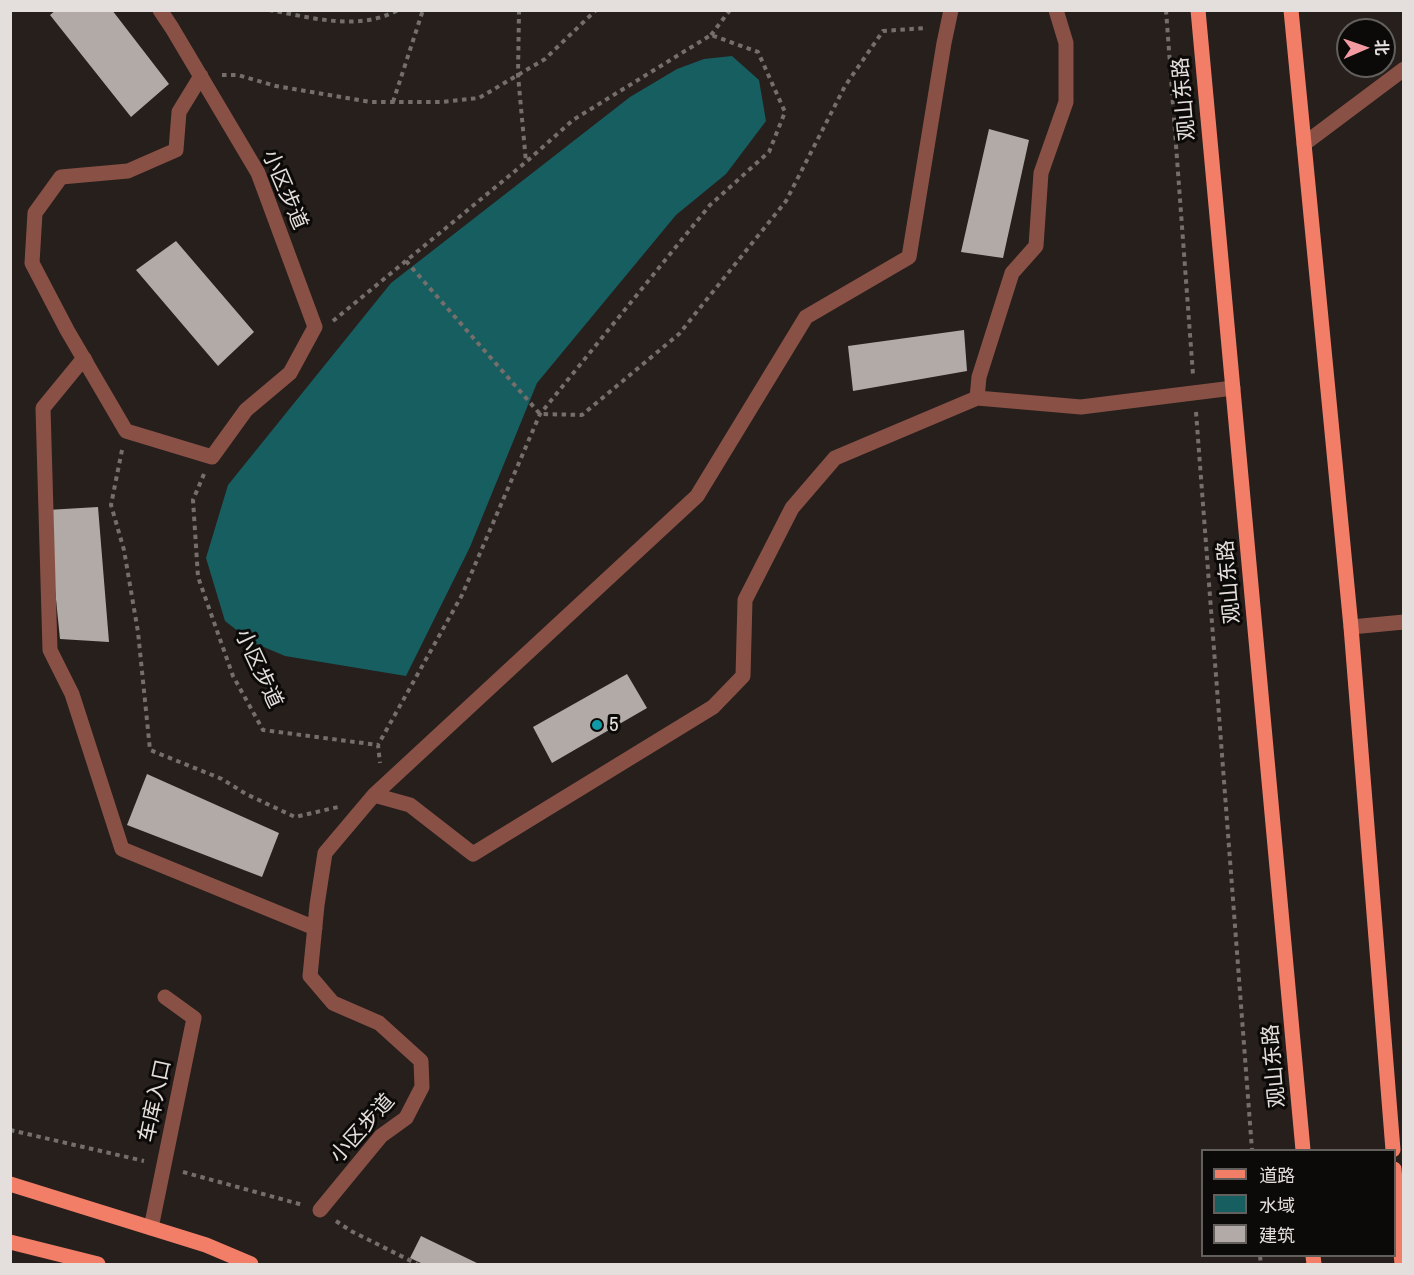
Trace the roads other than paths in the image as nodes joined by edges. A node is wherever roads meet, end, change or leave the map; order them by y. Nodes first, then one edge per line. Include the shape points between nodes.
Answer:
1 (160, 10) edge
2 (951, 10) edge
3 (1056, 10) edge
4 (1198, 10) edge
5 (1291, 10) edge
6 (1404, 69) edge
7 (201, 76) junction
8 (1304, 144) junction
9 (84, 358) junction
10 (1233, 388) junction
11 (977, 398) junction
12 (1404, 622) edge
13 (1351, 627) junction
14 (374, 795) junction
15 (315, 928) junction
16 (165, 997) dead end
17 (1303, 1149) edge
18 (1393, 1149) edge
19 (1396, 1183) edge
20 (10, 1184) edge
21 (320, 1210) road end
22 (151, 1227) junction
23 (10, 1242) edge
24 (98, 1264) edge
25 (251, 1264) edge
26 (1402, 1264) edge

1 - 7 street, 小区步道
2 - 14 street, 小区步道 via 909,257 806,316 697,496
3 - 11 street via 1066,44 1066,102 1041,173 1036,246 1012,273 979,377
4 - 10 main road, 观山东路
5 - 8 main road
6 - 8 street
7 - 9 street via 179,112 176,150 128,171 62,177 35,213 32,263
7 - 9 street, 小区步道 via 258,173 315,327 290,373 246,410 212,457 126,431
8 - 13 main road
9 - 15 street via 43,408 50,650 72,694 122,849
10 - 11 street via 1081,407
10 - 17 main road, 观山东路
11 - 14 street via 835,458 792,508 745,600 743,676 713,706 473,854 410,805
12 - 13 street
13 - 18 main road
14 - 15 street, 小区步道 via 325,853
15 - 21 street, 小区步道 via 310,976 333,1003 379,1023 421,1061 422,1087 406,1118 381,1136
16 - 22 street, 车库入口 via 194,1018
19 - 26 main road
20 - 22 main road
22 - 25 main road
23 - 24 main road

